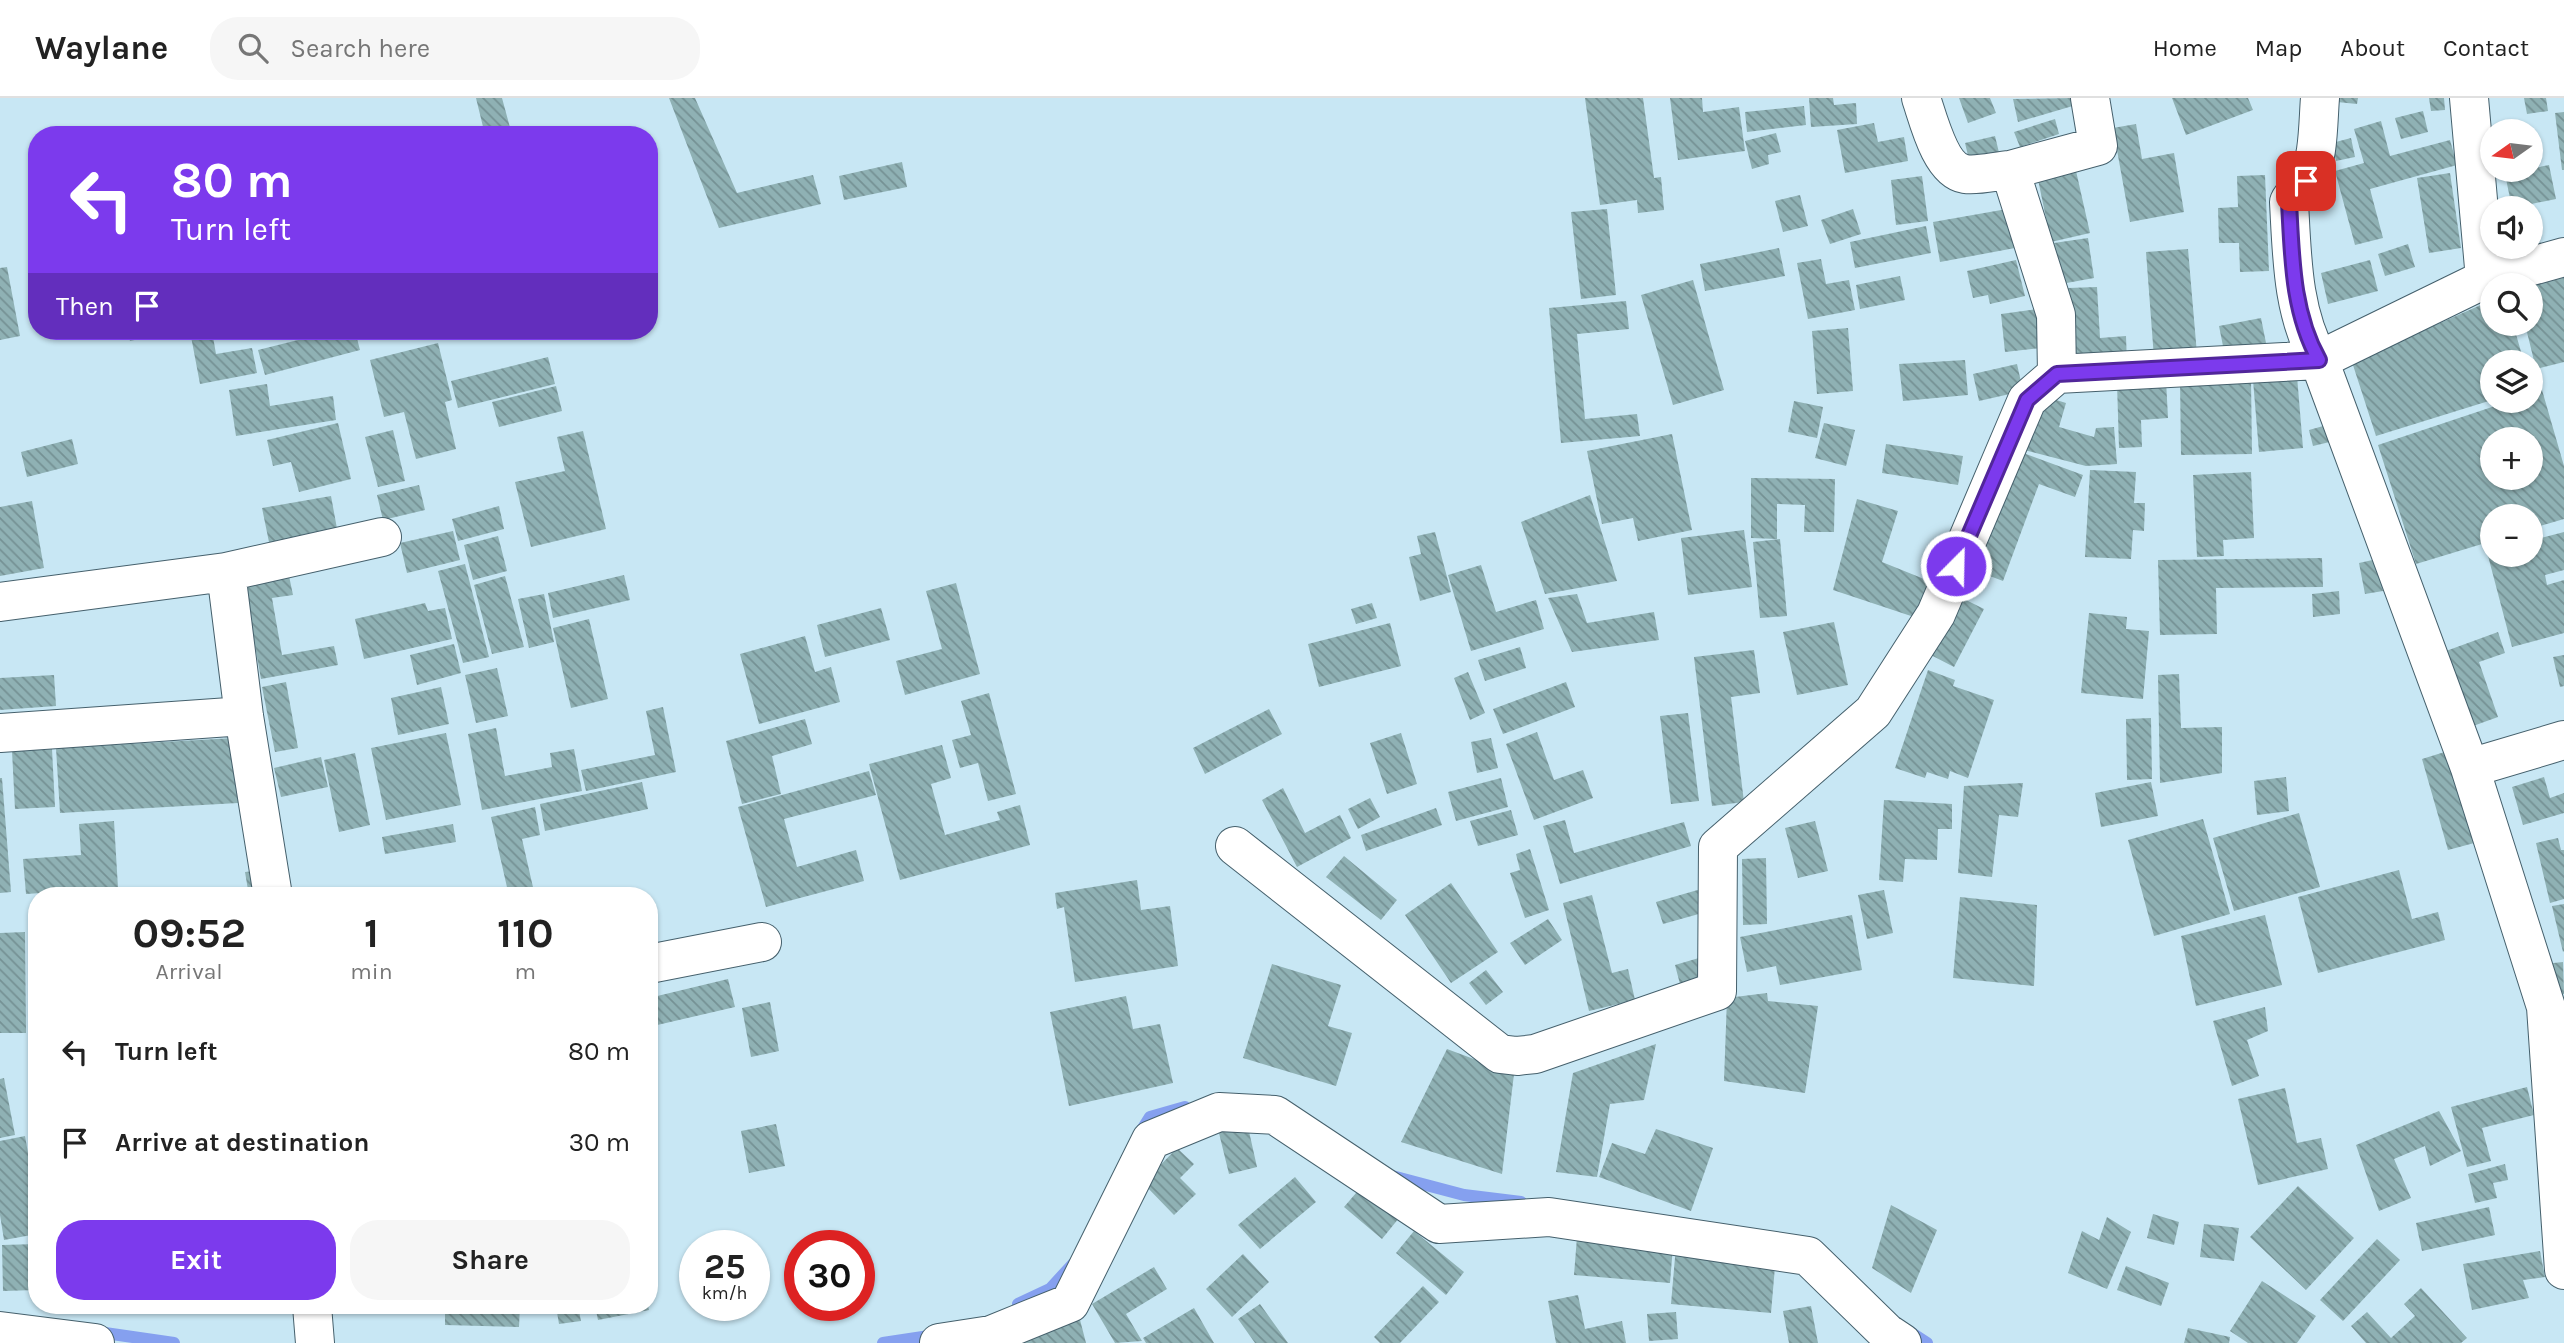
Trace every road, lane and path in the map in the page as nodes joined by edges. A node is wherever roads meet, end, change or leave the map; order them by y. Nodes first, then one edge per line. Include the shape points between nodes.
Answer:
1 (1921, 98) edge
2 (2090, 98) edge
3 (2320, 98) edge
4 (2469, 98) edge
5 (2010, 170) junction
6 (2564, 257) edge
7 (2484, 273) edge
8 (2507, 273) edge
9 (2480, 281) edge
10 (2319, 360) junction
11 (2057, 374) junction
12 (382, 537) dead end
13 (226, 572) junction
14 (0, 602) edge
15 (244, 716) junction
16 (0, 733) edge
17 (2564, 740) edge
18 (2470, 768) junction
19 (1235, 846) dead end
20 (272, 887) edge
21 (762, 942) dead end
22 (658, 962) edge
23 (2564, 1270) edge
24 (313, 1314) edge
25 (0, 1331) edge
26 (95, 1343) edge
27 (315, 1343) edge
28 (939, 1343) edge
29 (1902, 1343) edge

1 - 5 street via 1937,145 1953,168 1964,174
2 - 5 street via 2098,146
3 - 10 street via 2314,159 2306,181 2289,202 2293,280 2308,342
4 - 7 street
5 - 11 street via 2056,315
6 - 8 street
9 - 10 street
10 - 11 street
10 - 18 street
11 - 19 street via 2027,400 1936,614 1873,712 1718,847 1717,991 1535,1054 1500,1054
12 - 13 street
13 - 14 street
13 - 15 street
15 - 16 street
15 - 20 street
17 - 18 street
18 - 23 street via 2546,1007
21 - 22 street
24 - 27 street
25 - 26 street
28 - 29 street via 991,1335 1070,1303 1151,1140 1219,1112 1275,1115 1439,1224 1549,1217 1808,1256

